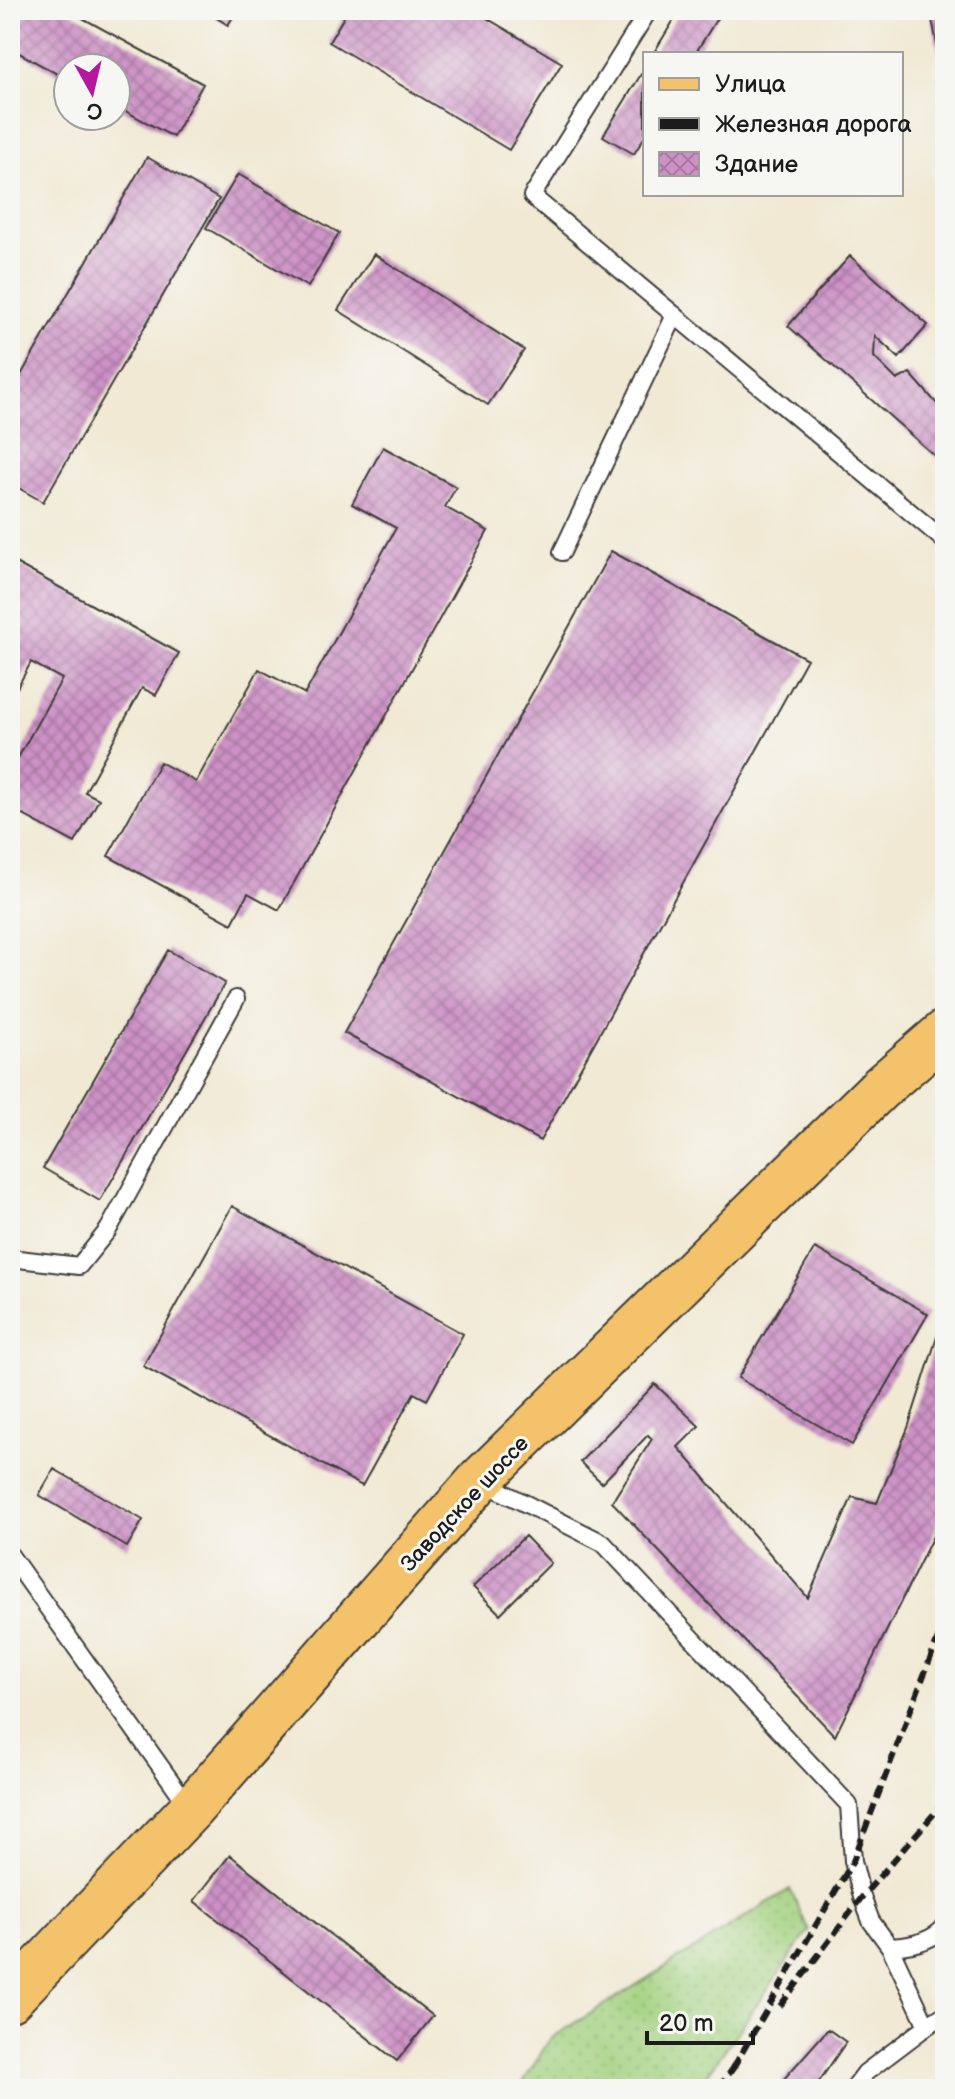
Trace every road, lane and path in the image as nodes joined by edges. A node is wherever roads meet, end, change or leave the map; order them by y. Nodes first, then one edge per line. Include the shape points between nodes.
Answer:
1 (649, 10) edge
2 (675, 315) junction
3 (945, 541) edge
4 (562, 552) dead end
5 (236, 999) dead end
6 (945, 1032) edge
7 (10, 1258) edge
8 (480, 1480) junction
9 (10, 1555) edge
10 (191, 1809) junction
11 (945, 1926) edge
12 (890, 1947) junction
13 (10, 1999) edge
14 (945, 2014) edge
15 (927, 2026) junction
16 (853, 2089) edge

1 - 2 lane via 532,196
2 - 3 lane
2 - 4 lane
5 - 7 lane via 108,1230 79,1266
6 - 8 main road, Заводское шоссе via 879,1089
8 - 10 main road, Заводское шоссе
8 - 12 lane via 603,1543 849,1805 862,1897
9 - 10 lane
10 - 13 main road, Заводское шоссе
11 - 12 lane via 909,1946
12 - 15 lane
14 - 15 lane
15 - 16 lane via 865,2073

